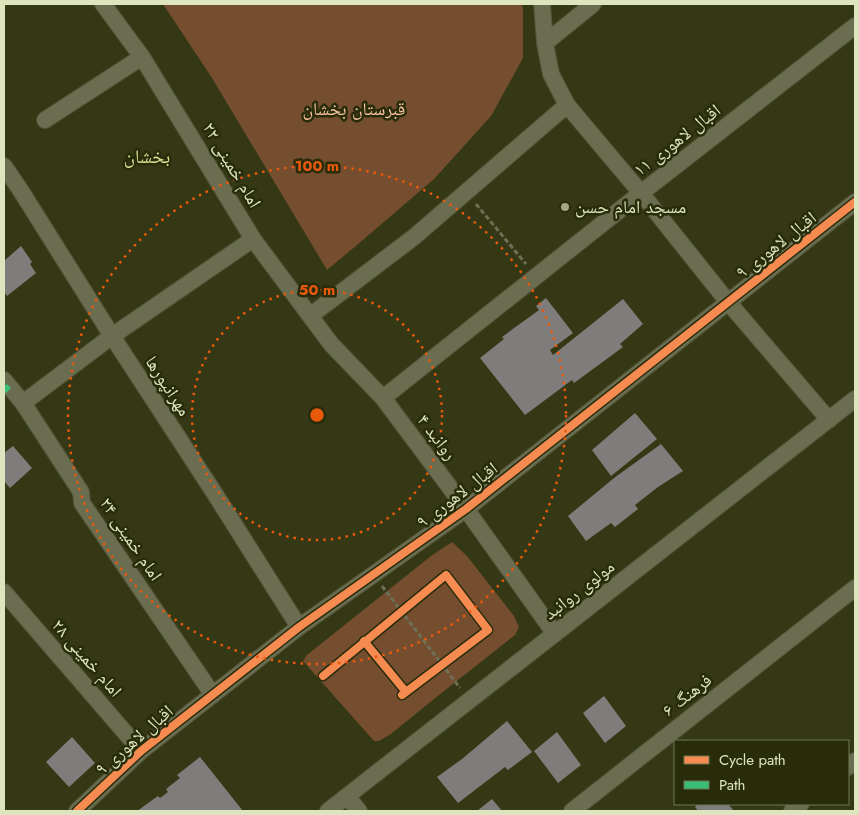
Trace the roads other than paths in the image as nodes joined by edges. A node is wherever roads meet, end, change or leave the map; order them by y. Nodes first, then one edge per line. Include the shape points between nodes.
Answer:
1 (104, 4) edge
2 (542, 4) edge
3 (593, 4) edge
4 (855, 26) edge
5 (545, 43) junction
6 (142, 57) junction
7 (567, 105) junction
8 (45, 120) dead end
9 (4, 166) edge
10 (641, 193) junction
11 (855, 202) edge
12 (253, 239) junction
13 (728, 302) junction
14 (310, 316) junction
15 (112, 336) junction
16 (331, 344) joint
17 (4, 380) edge
18 (383, 398) junction
19 (855, 399) edge
20 (23, 404) junction
21 (829, 420) junction
22 (466, 509) junction
23 (855, 588) edge
24 (4, 592) edge
25 (299, 627) junction
26 (555, 634) junction
27 (213, 695) junction
28 (141, 751) junction
29 (348, 796) junction
30 (77, 811) edge
31 (328, 811) edge
32 (359, 811) edge
33 (572, 811) edge

1 - 6 street, امام خمینی ۲۲
2 - 5 street
3 - 5 street
4 - 10 street, اقبال لاهوری ۱۱
5 - 7 street via 551,74
6 - 8 street
6 - 12 street, امام خمینی ۲۲
7 - 10 street
7 - 14 street via 414,237
9 - 15 street, مهرانپورها
10 - 13 street
10 - 18 street, اقبال لاهوری ۱۱
11 - 13 street, اقبال لاهوری ۹
12 - 14 street, امام خمینی ۲۲
12 - 15 street
13 - 21 street
13 - 22 street, اقبال لاهوری ۹
14 - 16 street, امام خمینی ۲۲
15 - 20 street
15 - 25 street, مهرانپورها
16 - 18 street, روانبد ۴
17 - 20 street, امام خمینی ۲۴
18 - 22 street, روانبد ۴
19 - 21 street, مولوی روانبد
20 - 27 street, امام خمینی ۲۴ via 81,492 82,503
21 - 26 street, مولوی روانبد
22 - 25 street, اقبال لاهوری ۹
22 - 26 street, روانبد ۴
23 - 33 street, فرهنگ ۶
24 - 28 street, امام خمینی ۲۸
25 - 27 street, اقبال لاهوری ۹
26 - 29 street, مولوی روانبد
27 - 28 street, اقبال لاهوری ۹
28 - 30 street, اقبال لاهوری ۹
29 - 31 street, مولوی روانبد
29 - 32 street

